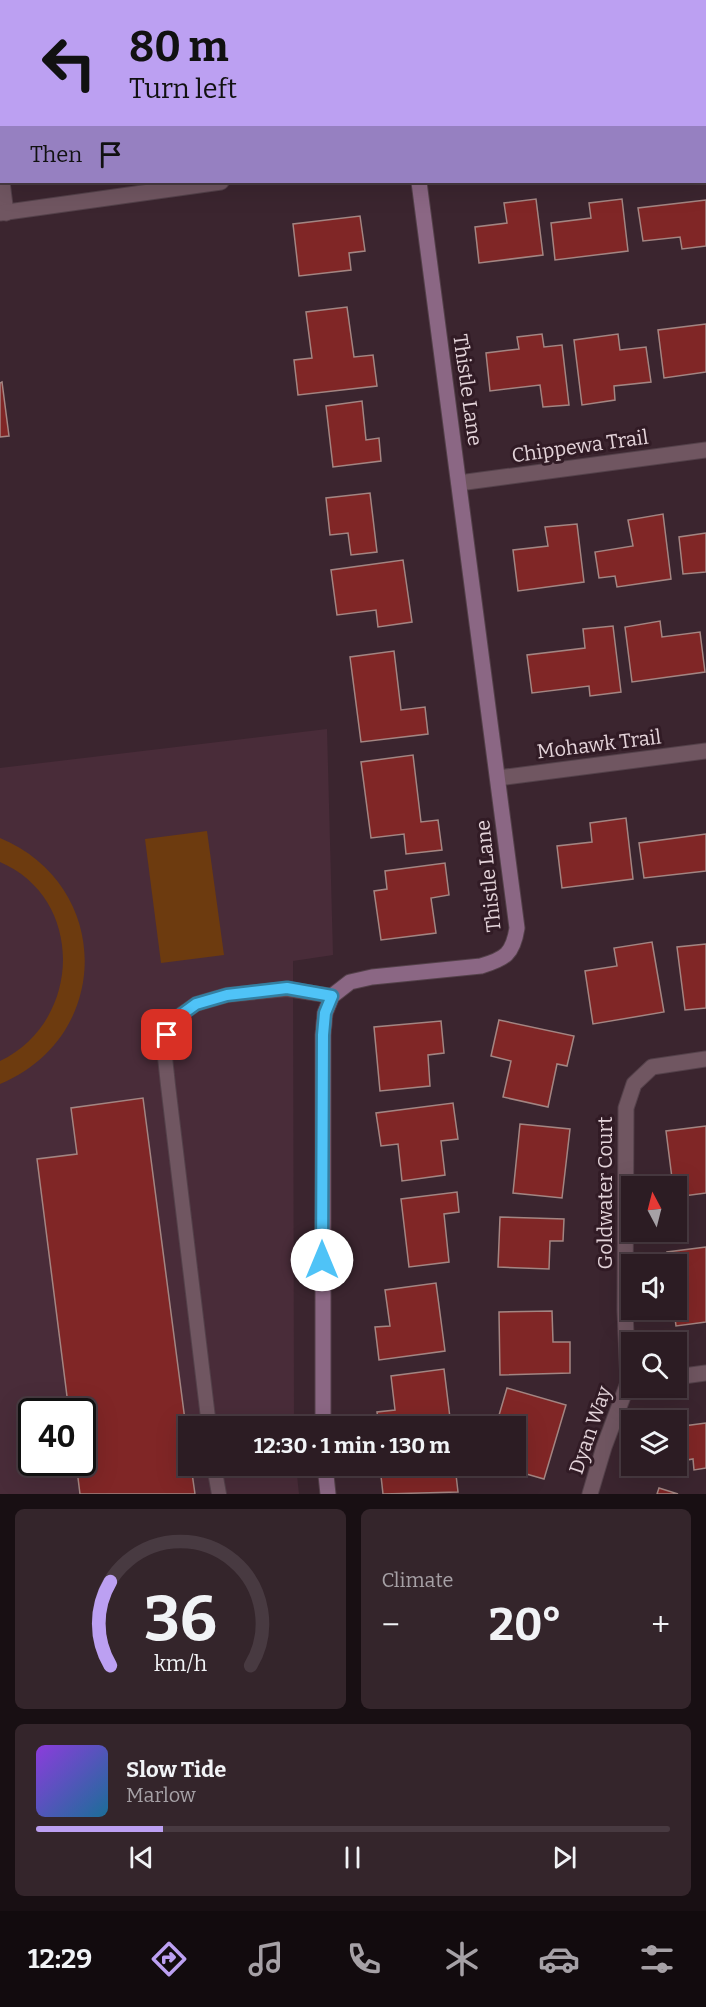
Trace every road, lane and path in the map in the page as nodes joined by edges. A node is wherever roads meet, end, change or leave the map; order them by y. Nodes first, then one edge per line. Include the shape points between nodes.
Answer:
1 (2, 183) edge
2 (214, 183) edge
3 (419, 183) edge
4 (3, 213) edge
5 (706, 450) edge
6 (459, 483) junction
7 (706, 751) edge
8 (498, 778) junction
9 (332, 996) junction
10 (706, 1059) edge
11 (627, 1332) edge
12 (706, 1373) edge
13 (687, 1376) edge
14 (624, 1398) edge
15 (208, 1416) edge
16 (323, 1416) edge
17 (216, 1476) edge
18 (326, 1476) edge
19 (219, 1494) edge
20 (328, 1494) edge
21 (590, 1494) edge

1 - 4 street
2 - 4 street
3 - 6 street, Thistle Lane
5 - 6 street, Chippewa Trail
6 - 8 street, Thistle Lane
7 - 8 street, Mohawk Trail
8 - 9 street, Thistle Lane via 517,928 509,953 481,966 350,982
9 - 15 lane via 287,988 227,995 196,1004 170,1023 164,1048
9 - 16 street via 323,1035
10 - 11 street, Goldwater Court via 652,1067 634,1084 626,1108
12 - 13 street
14 - 21 street, Dyan Way
17 - 19 lane
18 - 20 street

